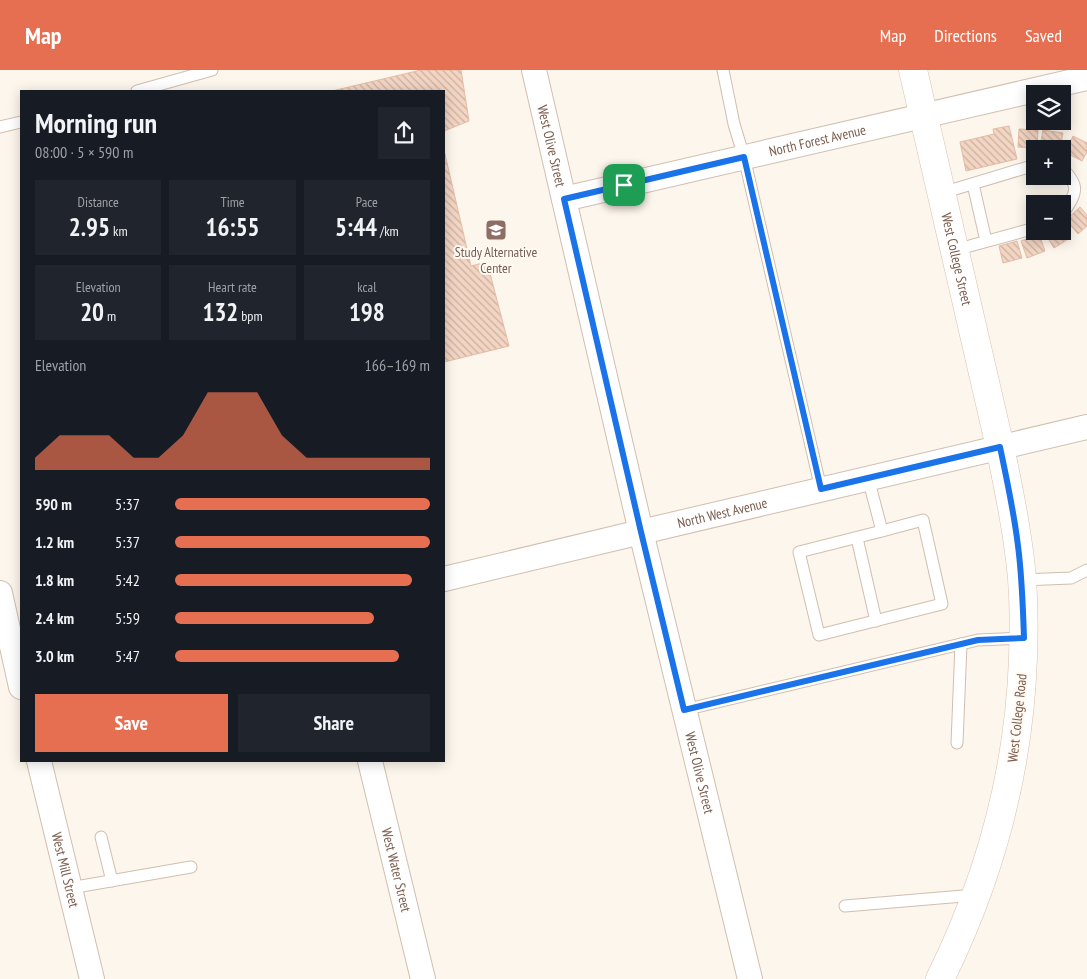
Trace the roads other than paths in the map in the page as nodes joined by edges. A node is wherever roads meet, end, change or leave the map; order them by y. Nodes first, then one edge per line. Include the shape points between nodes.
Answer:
1 (212, 70) edge
2 (534, 70) edge
3 (723, 70) edge
4 (913, 70) edge
5 (1087, 78) edge
6 (140, 90) edge
7 (924, 116) junction
8 (20, 122) edge
9 (0, 127) edge
10 (744, 157) junction
11 (1026, 168) edge
12 (1071, 177) edge
13 (973, 184) junction
14 (942, 193) junction
15 (564, 199) junction
16 (1071, 202) edge
17 (1026, 230) edge
18 (986, 241) junction
19 (955, 250) junction
20 (1085, 430) edge
21 (1000, 447) junction
22 (868, 478) junction
23 (821, 489) junction
24 (882, 531) junction
25 (641, 532) junction
26 (856, 538) junction
27 (1087, 570) edge
28 (445, 579) edge
29 (1022, 580) junction
30 (0, 592) edge
31 (876, 621) junction
32 (1024, 638) junction
33 (961, 644) junction
34 (16, 684) edge
35 (684, 710) junction
36 (957, 743) dead end
37 (39, 762) edge
38 (370, 762) edge
39 (101, 837) dead end
40 (191, 867) dead end
41 (112, 881) junction
42 (70, 888) junction
43 (977, 894) junction
44 (844, 906) dead end
45 (92, 979) edge
46 (423, 979) edge
47 (750, 979) edge
48 (940, 979) edge

1 - 6 lane
2 - 15 street, West Olive Street
3 - 10 lane
4 - 7 main road, West College Street
5 - 7 street, North Forest Avenue
7 - 10 street, North Forest Avenue
7 - 14 main road, West College Street
8 - 9 lane
10 - 15 street, North Forest Avenue
10 - 23 lane
11 - 13 lane
12 - 16 lane via 1075,196
13 - 14 lane
13 - 18 lane
14 - 19 main road, West College Street
15 - 25 street, West Olive Street
17 - 18 lane
18 - 19 lane
19 - 21 main road, West College Street
20 - 21 street, North West Avenue
21 - 22 street, North West Avenue
21 - 29 main road, West College Road via 1013,509
22 - 23 street, North West Avenue
22 - 24 lane
23 - 25 street, North West Avenue
24 - 26 lane
24 - 31 lane via 923,520 942,604
25 - 28 street, North West Avenue
25 - 35 street, West Olive Street
26 - 31 lane
26 - 31 lane via 799,552 819,635
27 - 29 lane via 1071,578
29 - 32 main road, West College Road
30 - 34 street
32 - 33 lane
32 - 43 main road, West College Road via 1015,748 991,854
33 - 35 lane
33 - 36 lane
35 - 47 street, West Olive Street
37 - 42 street, West Mill Street
38 - 46 street, West Water Street
39 - 41 lane
40 - 41 lane
41 - 42 lane
42 - 45 street, West Mill Street
43 - 44 lane
43 - 48 main road, West College Road

